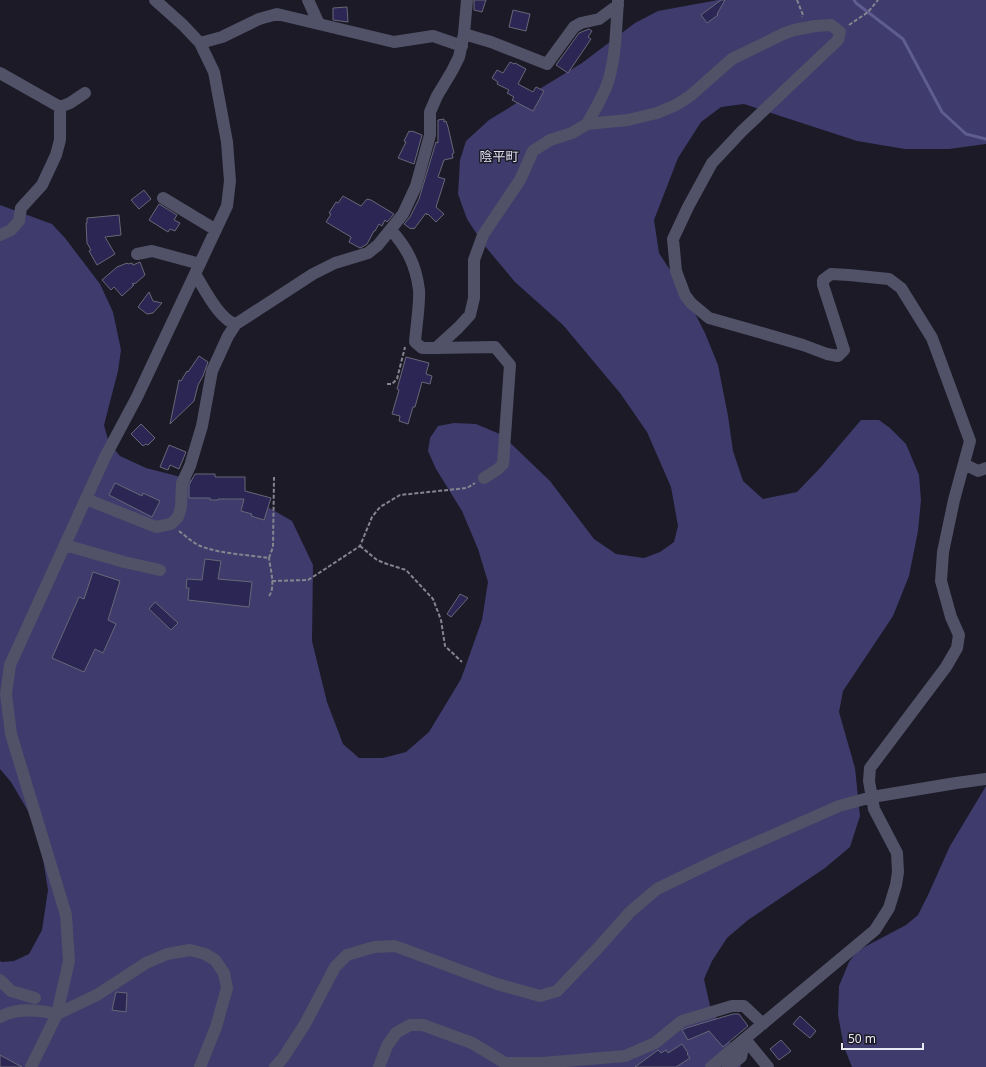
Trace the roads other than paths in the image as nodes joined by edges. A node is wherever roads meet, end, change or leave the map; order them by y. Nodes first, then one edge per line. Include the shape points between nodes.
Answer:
1 (155, 0) edge
2 (308, 0) edge
3 (467, 0) edge
4 (618, 2) edge
5 (319, 24) junction
6 (463, 40) junction
7 (200, 43) junction
8 (0, 73) edge
9 (85, 93) dead end
10 (60, 107) junction
11 (587, 124) junction
12 (163, 198) dead end
13 (216, 230) junction
14 (391, 230) junction
15 (0, 235) edge
16 (137, 254) dead end
17 (198, 269) junction
18 (236, 324) junction
19 (436, 348) junction
20 (964, 464) junction
21 (986, 468) edge
22 (484, 478) road end
23 (86, 499) junction
24 (65, 545) junction
25 (160, 570) dead end
26 (986, 780) edge
27 (872, 797) junction
28 (0, 980) edge
29 (35, 998) dead end
30 (57, 1014) junction
31 (0, 1017) edge
32 (763, 1024) junction
33 (745, 1039) junction
34 (31, 1067) edge
35 (200, 1067) edge
36 (275, 1067) edge
37 (379, 1067) edge
38 (711, 1067) edge
39 (728, 1067) edge
40 (768, 1067) edge

1 - 7 street
2 - 5 street
3 - 6 street
4 - 6 street via 599,19 574,28 547,64 491,42
4 - 11 street via 608,82
5 - 6 street via 394,42 433,36
5 - 7 street via 276,14 259,19 222,37
6 - 14 street via 459,57 436,96 430,112 430,135 416,186 403,214
7 - 13 street via 214,72 227,142 230,181 227,206
8 - 10 street
9 - 10 street
10 - 15 street via 60,140 42,185 21,208 19,221 11,230
11 - 19 street via 550,140 533,151 520,180 483,235 474,260 474,298 470,315
11 - 20 street via 628,120 676,105 732,59 783,34 814,26 831,25 840,32 838,40 712,163 673,239 676,271 685,295 709,318 838,356 844,350 823,280 831,274 889,279 901,288 932,338 970,440
12 - 13 street
13 - 17 street
14 - 18 street via 368,253 335,263 313,274
14 - 19 street via 403,244 414,266 419,291 415,342 422,348
16 - 17 street via 152,251
17 - 18 street via 220,312
17 - 23 street
18 - 23 street via 212,371 202,426 182,484 178,517 171,524 156,527
19 - 22 street via 495,347 510,364 503,464
20 - 21 street via 978,471
20 - 27 street via 943,552 941,581 959,635 957,648 946,667 870,768
23 - 24 street
24 - 25 street
24 - 30 street via 10,665 6,694 11,734 66,915 69,961
26 - 27 street
27 - 32 street via 874,809 897,853 898,872 889,908 875,930
27 - 36 street via 839,806 657,888 630,912 557,991 540,996 497,984 395,946 374,947 347,955 335,967 305,1024
28 - 29 street via 11,991
30 - 31 street via 42,1010 14,1011
30 - 34 street
30 - 35 street via 97,995 146,963 167,954 190,950 204,954 215,960 224,973 227,988 216,1027
32 - 33 street
32 - 37 street via 744,1006 732,1006 682,1020 656,1042 625,1056 542,1063 505,1063 472,1043 423,1025 410,1025 396,1032
33 - 38 street
33 - 39 street via 741,1056
33 - 40 street

